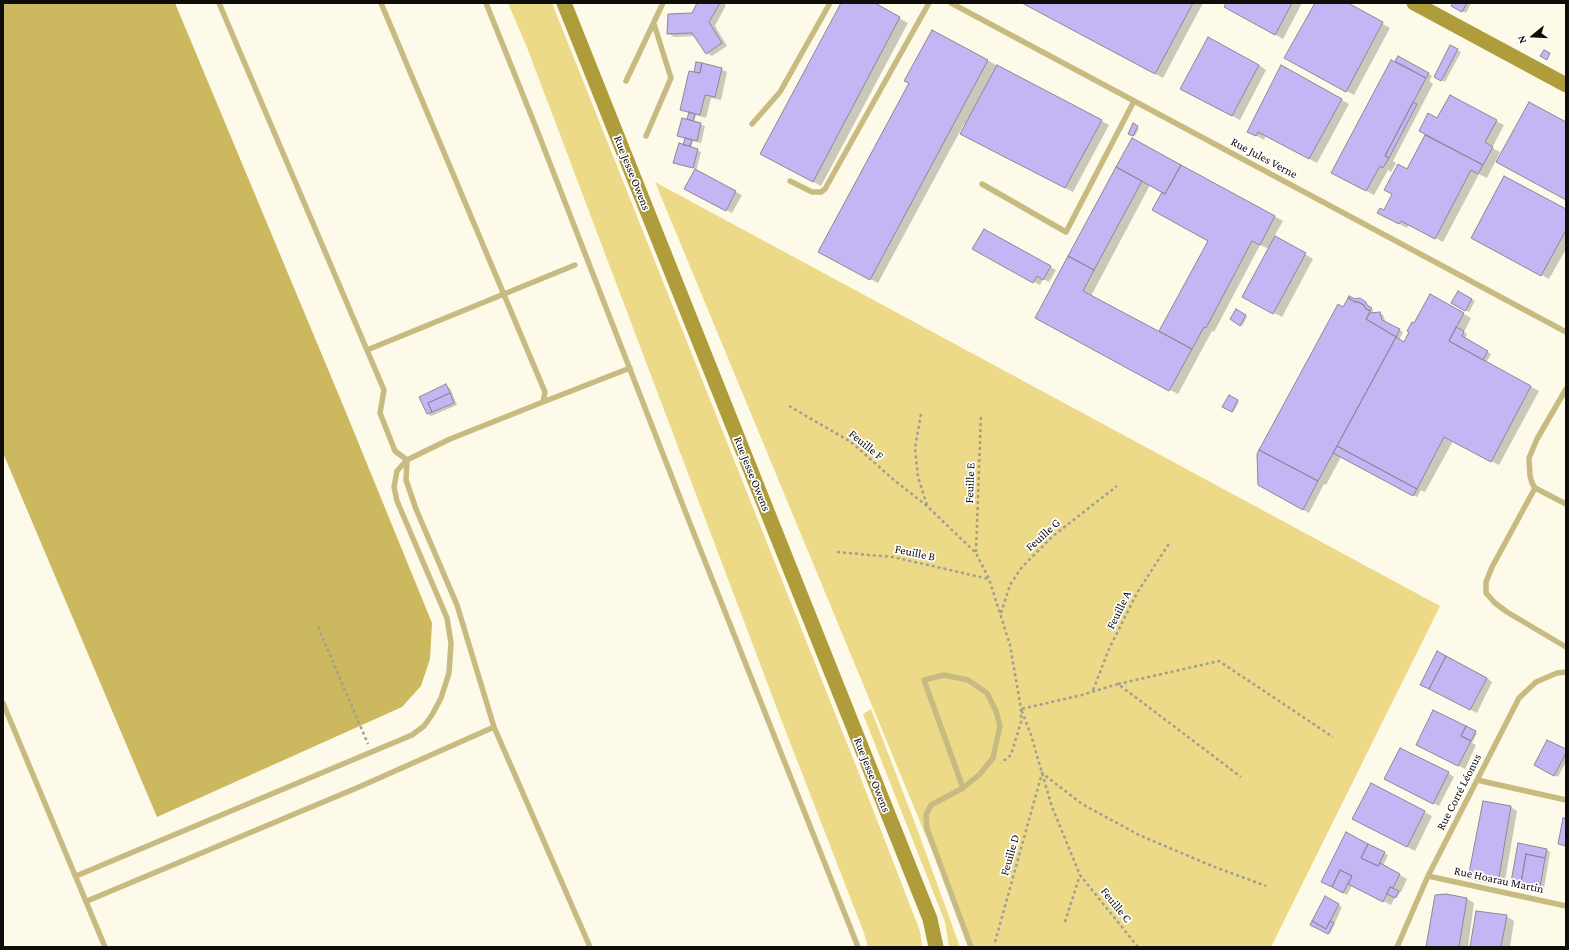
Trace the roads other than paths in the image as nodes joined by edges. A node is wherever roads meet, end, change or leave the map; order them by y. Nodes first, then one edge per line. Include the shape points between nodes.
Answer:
1 (219, 3) edge
2 (381, 3) edge
3 (486, 3) edge
4 (564, 3) edge
5 (663, 3) edge
6 (830, 3) edge
7 (929, 3) edge
8 (951, 3) edge
9 (1414, 3) edge
10 (654, 24) junction
11 (626, 81) dead end
12 (1566, 85) edge
13 (1134, 101) junction
14 (752, 124) dead end
15 (646, 136) dead end
16 (790, 181) dead end
17 (982, 184) dead end
18 (574, 265) dead end
19 (503, 294) junction
20 (1566, 332) edge
21 (367, 350) junction
22 (630, 368) junction
23 (1566, 389) edge
24 (543, 402) junction
25 (407, 460) junction
26 (1535, 488) junction
27 (1566, 504) edge
28 (1566, 646) edge
29 (1566, 672) edge
30 (3, 703) edge
31 (494, 727) junction
32 (1477, 780) junction
33 (963, 788) junction
34 (1566, 800) edge
35 (76, 876) junction
36 (1428, 876) junction
37 (87, 901) junction
38 (1566, 906) edge
39 (105, 947) edge
40 (590, 947) edge
41 (858, 947) edge
42 (936, 947) edge
43 (971, 947) edge
44 (1397, 947) edge

1 - 21 lane
2 - 19 lane
3 - 22 lane
4 - 42 main road, Rue Jesse Owens via 930,919
5 - 10 lane
6 - 14 lane via 780,92
7 - 16 lane via 825,189 821,192 812,192
8 - 13 lane, Rue Jules Verne
9 - 12 main road
10 - 11 lane
10 - 15 lane via 671,78
13 - 17 lane via 1066,232
13 - 20 lane, Rue Jules Verne
18 - 19 lane
19 - 21 lane
19 - 24 lane via 545,392
21 - 25 lane via 384,390 380,412 395,450
22 - 24 lane
22 - 41 lane
23 - 26 lane via 1529,458 1530,476
24 - 25 lane via 450,439
25 - 31 lane via 406,480 457,605
25 - 35 lane via 397,471 394,487 447,618 451,643 449,673 441,698 424,726 412,735
26 - 27 lane
26 - 28 lane via 1492,567 1486,582 1486,593 1507,612
29 - 32 lane, Rue Corré Léonus via 1536,682 1519,698
30 - 35 lane
31 - 37 lane via 359,787
31 - 40 lane
32 - 34 lane
32 - 36 lane, Rue Corré Léonus
33 - 33 lane via 980,774 993,758 1000,726 996,711 987,693 968,680 944,676 924,680
33 - 43 lane via 931,805 926,815 927,829
35 - 37 lane
36 - 38 lane, Rue Hoarau Martin
36 - 44 lane, Rue Corré Léonus
37 - 39 lane

